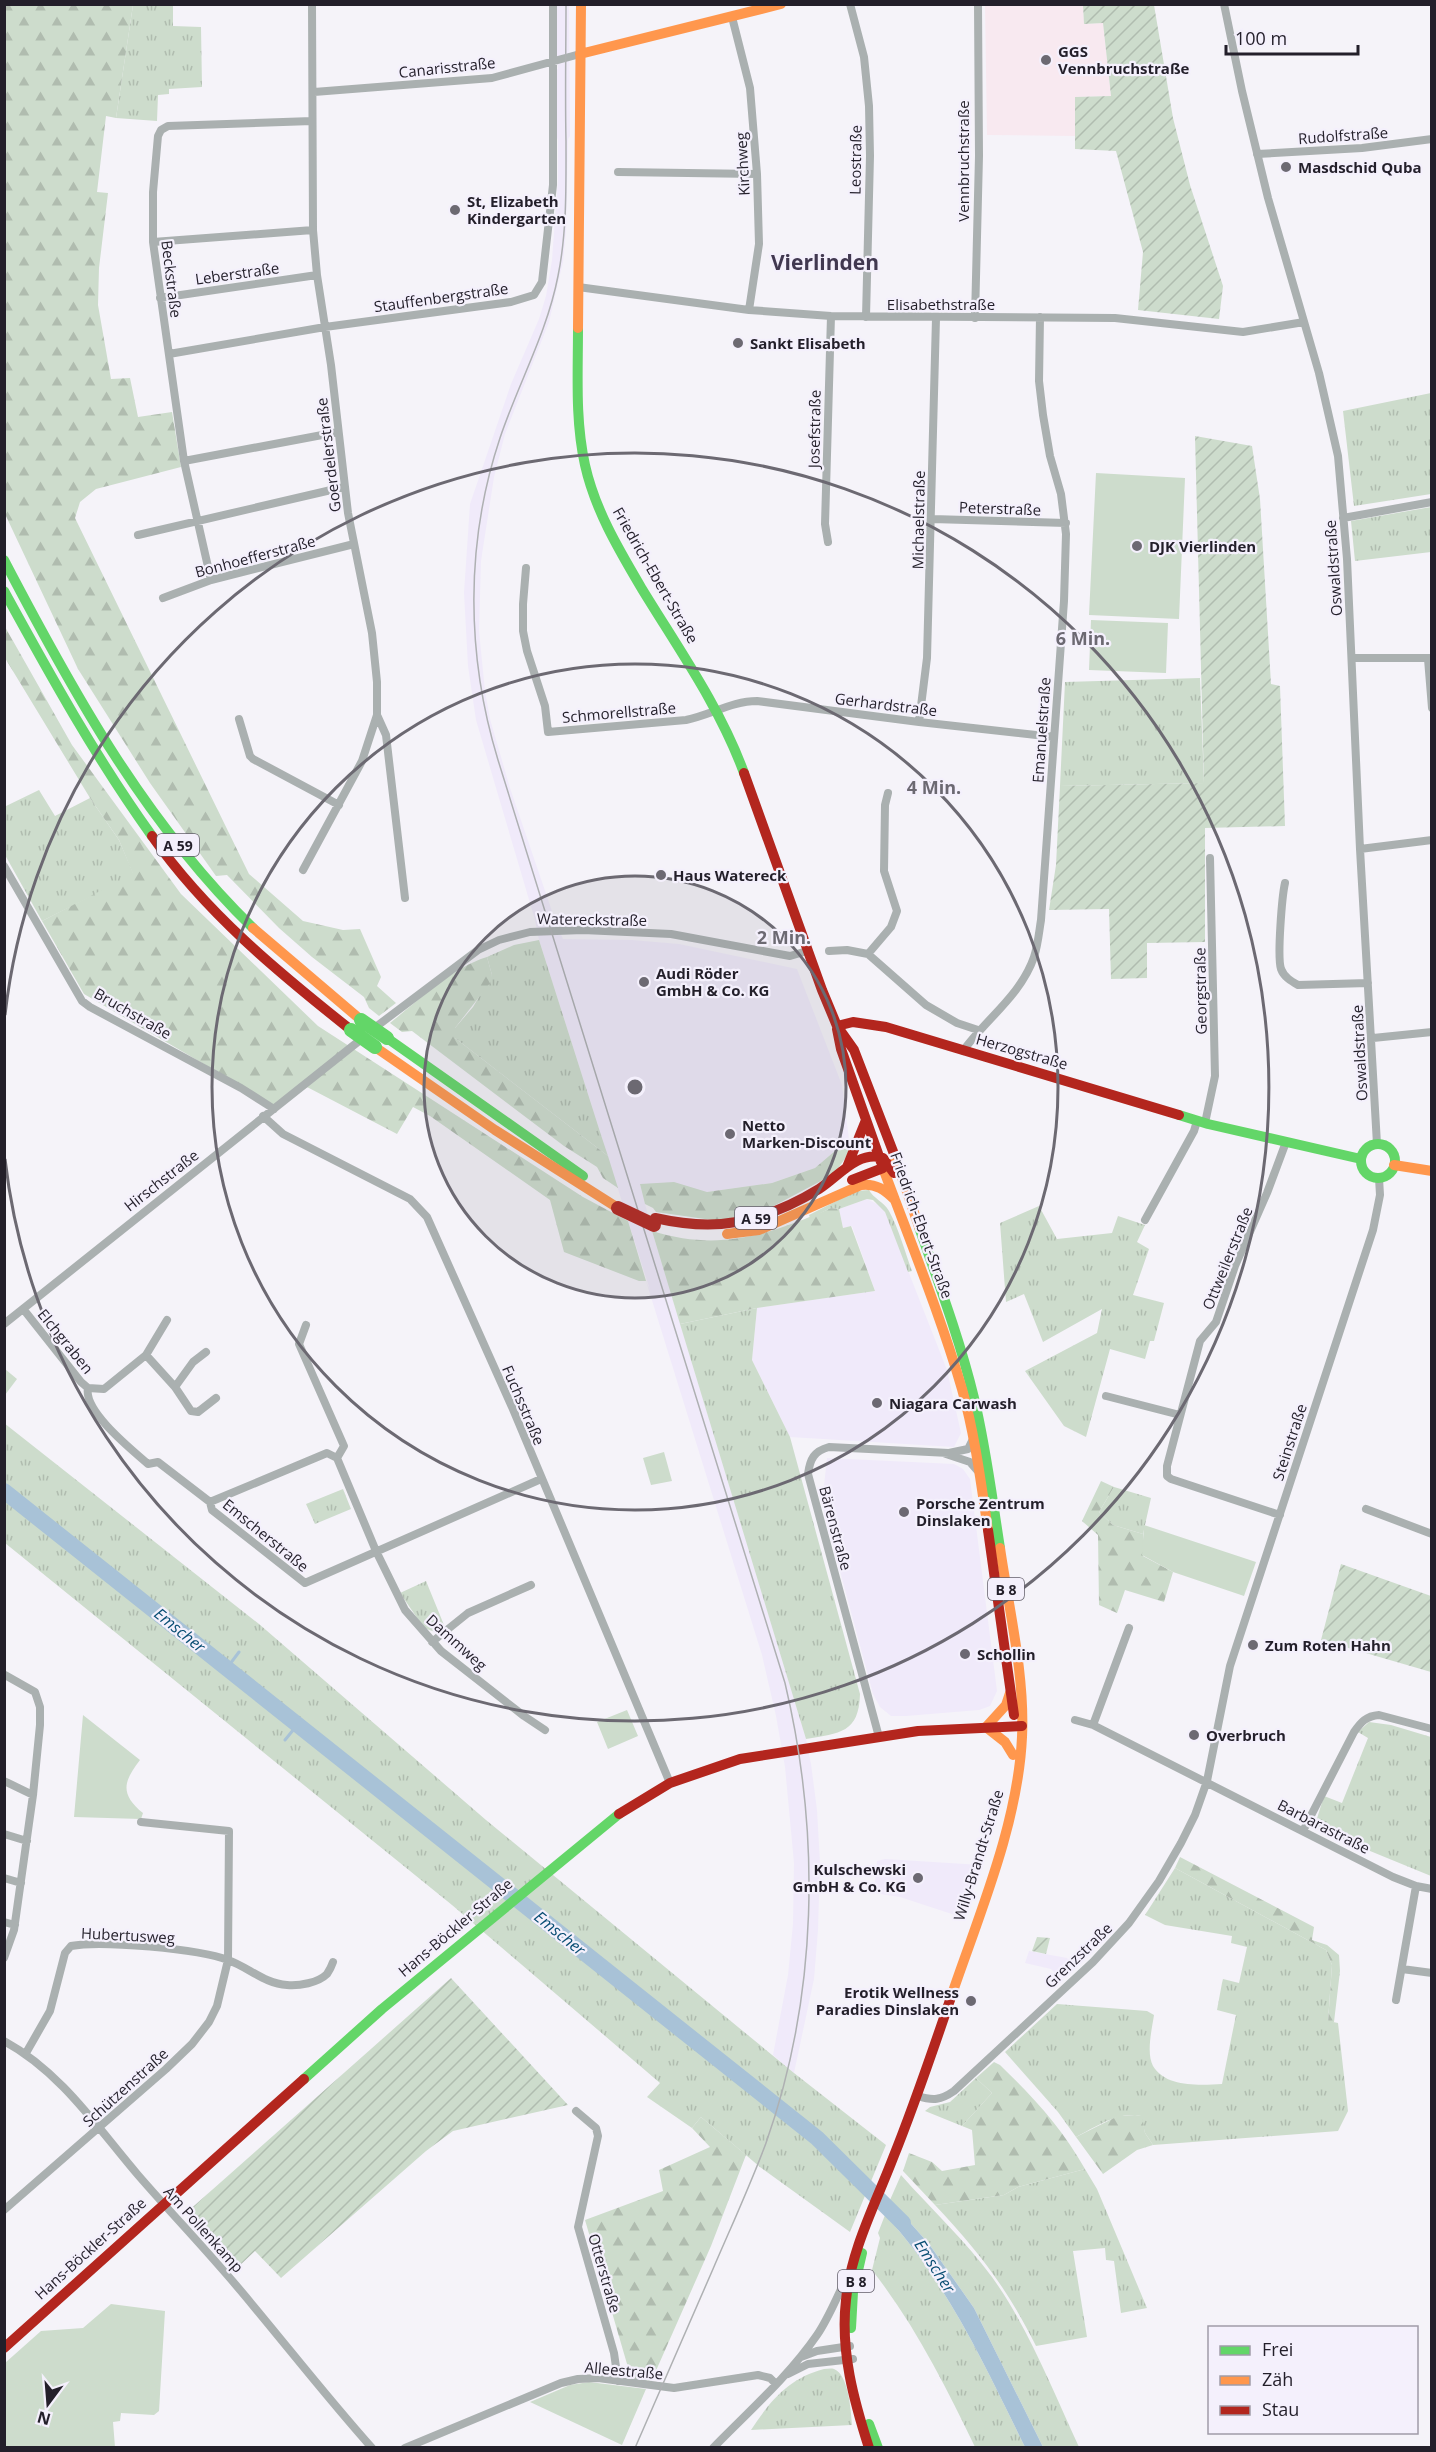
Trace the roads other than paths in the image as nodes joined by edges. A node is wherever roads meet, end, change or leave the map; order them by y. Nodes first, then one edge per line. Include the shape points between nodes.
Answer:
1 (312, 4) edge
2 (553, 4) edge
3 (581, 4) edge
4 (782, 4) edge
5 (850, 4) edge
6 (978, 4) edge
7 (1224, 4) edge
8 (732, 17) junction
9 (580, 54) junction
10 (553, 62) junction
11 (314, 92) junction
12 (312, 121) junction
13 (1431, 139) edge
14 (1257, 154) junction
15 (618, 172) dead end
16 (757, 174) junction
17 (314, 230) junction
18 (153, 242) junction
19 (317, 275) junction
20 (578, 286) junction
21 (160, 298) junction
22 (749, 310) junction
23 (831, 316) junction
24 (866, 317) junction
25 (1040, 317) junction
26 (936, 318) junction
27 (975, 318) junction
28 (1304, 322) junction
29 (325, 327) junction
30 (169, 354) junction
31 (338, 432) junction
32 (184, 461) junction
33 (344, 487) junction
34 (1431, 502) edge
35 (1343, 518) junction
36 (932, 519) junction
37 (198, 522) junction
38 (1066, 523) junction
39 (138, 535) dead end
40 (828, 542) dead end
41 (354, 544) junction
42 (4, 560) edge
43 (526, 568) dead end
44 (211, 580) junction
45 (4, 591) edge
46 (163, 598) dead end
47 (1352, 658) junction
48 (1430, 658) edge
49 (1431, 708) edge
50 (716, 711) junction
51 (377, 715) junction
52 (239, 719) dead end
53 (919, 722) junction
54 (1054, 736) junction
55 (888, 793) dead end
56 (339, 806) junction
57 (1431, 840) edge
58 (1360, 849) junction
59 (1210, 858) dead end
60 (4, 866) edge
61 (303, 870) dead end
62 (1285, 883) dead end
63 (405, 898) dead end
64 (807, 951) junction
65 (829, 951) dead end
66 (868, 954) junction
67 (1368, 983) junction
68 (837, 1026) junction
69 (978, 1030) junction
70 (1431, 1032) edge
71 (1372, 1038) junction
72 (963, 1051) junction
73 (338, 1058) joint
74 (274, 1109) junction
75 (263, 1116) junction
76 (866, 1120) junction
77 (1201, 1122) junction
78 (1286, 1142) junction
79 (1377, 1144) junction
80 (1361, 1159) junction
81 (888, 1163) junction
82 (1395, 1165) junction
83 (845, 1170) junction
84 (1431, 1171) edge
85 (1379, 1178) junction
86 (895, 1200) junction
87 (620, 1204) junction
88 (1145, 1220) dead end
89 (655, 1221) junction
90 (726, 1234) junction
91 (24, 1310) junction
92 (167, 1320) dead end
93 (4, 1324) edge
94 (306, 1324) dead end
95 (206, 1352) dead end
96 (146, 1355) junction
97 (175, 1387) junction
98 (88, 1388) junction
99 (1106, 1396) dead end
100 (216, 1398) dead end
101 (1180, 1415) junction
102 (973, 1437) junction
103 (985, 1452) joint
104 (947, 1453) junction
105 (337, 1458) junction
106 (158, 1462) joint
107 (980, 1472) junction
108 (541, 1479) junction
109 (210, 1502) junction
110 (1366, 1509) dead end
111 (1280, 1515) junction
112 (1431, 1531) edge
113 (376, 1551) junction
114 (531, 1585) dead end
115 (1128, 1628) dead end
116 (432, 1642) junction
117 (4, 1675) edge
118 (1011, 1688) junction
119 (1219, 1714) joint
120 (1075, 1720) dead end
121 (1093, 1725) junction
122 (1018, 1726) junction
123 (986, 1727) junction
124 (1431, 1729) edge
125 (545, 1730) dead end
126 (879, 1737) junction
127 (1013, 1755) junction
128 (4, 1781) edge
129 (1207, 1781) junction
130 (670, 1783) junction
131 (33, 1795) junction
132 (141, 1822) dead end
133 (1303, 1831) junction
134 (4, 1834) edge
135 (27, 1841) junction
136 (4, 1878) edge
137 (21, 1883) junction
138 (1416, 1886) junction
139 (1431, 1889) edge
140 (983, 1896) junction
141 (4, 1922) edge
142 (15, 1925) junction
143 (4, 1958) edge
144 (228, 1959) junction
145 (333, 1962) dead end
146 (1402, 1969) junction
147 (1431, 1972) edge
148 (1395, 2000) dead end
149 (4, 2041) edge
150 (26, 2053) junction
151 (918, 2097) junction
152 (576, 2111) dead end
153 (98, 2129) junction
154 (163, 2204) junction
155 (4, 2210) edge
156 (870, 2217) junction
157 (848, 2275) junction
158 (4, 2348) edge
159 (849, 2353) junction
160 (799, 2358) junction
161 (784, 2376) junction
162 (618, 2381) junction
163 (776, 2384) junction
164 (372, 2448) edge
165 (405, 2448) edge
166 (713, 2448) edge
167 (869, 2448) edge
168 (878, 2448) edge

1 - 11 street, Goerdelerstraße
2 - 10 street, Stauffenbergstraße
3 - 9 main road, Friedrich-Ebert-Straße
4 - 8 main road
5 - 24 street, Leostraße via 864,57 869,106
6 - 27 street, Vennbruchstraße
7 - 14 street, Oswaldstraße
8 - 9 main road
8 - 16 street, Kirchweg via 750,88
9 - 10 street, Canarisstraße
9 - 20 main road, Friedrich-Ebert-Straße
10 - 11 street, Canarisstraße via 492,78
10 - 29 street, Stauffenbergstraße via 553,185 542,282 534,295 511,302
11 - 12 street, Goerdelerstraße
12 - 17 street, Goerdelerstraße
12 - 18 street, Beckstraße via 168,126 161,130 153,192
13 - 14 street, Rudolfstraße via 1362,148
14 - 28 street, Oswaldstraße
15 - 16 street
16 - 22 street, Kirchweg via 759,244
17 - 18 street
17 - 19 street, Goerdelerstraße
18 - 21 street, Beckstraße
19 - 21 street, Leberstraße
19 - 29 street, Goerdelerstraße
20 - 22 street, Elisabethstraße
20 - 50 main road, Friedrich-Ebert-Straße via 579,423 593,493 625,561
21 - 30 street, Beckstraße
22 - 23 street, Elisabethstraße
23 - 24 street, Elisabethstraße
23 - 40 street, Josefstraße via 825,524
24 - 26 street, Elisabethstraße
25 - 27 street, Elisabethstraße
25 - 28 street, Elisabethstraße via 1114,318 1243,332
25 - 38 street, Emanuelstraße via 1038,381
26 - 27 street, Elisabethstraße
26 - 36 street, Michaelstraße
28 - 35 street, Oswaldstraße via 1338,456
29 - 30 street, Stauffenbergstraße
29 - 31 street, Goerdelerstraße
30 - 32 street, Beckstraße
31 - 32 street
31 - 33 street, Goerdelerstraße
32 - 37 street, Beckstraße
33 - 37 street
33 - 41 street, Goerdelerstraße
34 - 35 street
35 - 47 street, Oswaldstraße
36 - 38 street, Peterstraße
36 - 53 street, Michaelstraße via 927,658
37 - 39 street
37 - 44 street, Beckstraße
38 - 54 street, Emanuelstraße
41 - 44 street, Bonhoefferstraße
41 - 51 street, Goerdelerstraße via 372,633
42 - 87 main road, A 59, bridge via 142,796 173,840 228,904 269,945 362,1020
43 - 50 street, Schmorellstraße via 523,631 546,706 548,732 686,720
44 - 46 street, Bonhoefferstraße
45 - 87 main road, A 59, bridge via 102,760 162,848 210,906 260,955 351,1030 553,1169
47 - 48 street
47 - 58 street, Oswaldstraße
48 - 49 street
50 - 53 street, Gerhardstraße via 740,701 757,701
50 - 64 main road, Friedrich-Ebert-Straße via 736,751
51 - 56 street via 362,761
51 - 63 street, Goerdelerstraße via 386,735
52 - 56 street via 253,759
53 - 54 street, Gerhardstraße
54 - 69 street, Emanuelstraße via 1046,871 1034,956 1015,992
55 - 66 street via 884,871 897,911 896,921
56 - 61 street
57 - 58 street
58 - 67 street, Oswaldstraße
59 - 77 street, Georgstraße via 1215,1076
60 - 74 street, Bruchstraße via 82,1001
62 - 67 street via 1281,897 1281,969 1288,979 1298,985
64 - 68 main road, Friedrich-Ebert-Straße
64 - 73 street, Watereckstraße via 790,956 671,934 525,932 478,950
65 - 66 street
66 - 69 street via 926,1005
67 - 71 street, Oswaldstraße
68 - 72 main road, Herzogstraße via 853,1022 886,1027
68 - 76 main road, Friedrich-Ebert-Straße
68 - 81 main road, Friedrich-Ebert-Straße via 854,1050
69 - 72 street, Emanuelstraße
70 - 71 street
71 - 79 street, Oswaldstraße
72 - 77 main road, Herzogstraße
73 - 74 street, Hirschstraße
74 - 75 street, Hirschstraße
75 - 91 street, Hirschstraße
75 - 108 street, Fuchsstraße via 283,1134 410,1199 427,1217
76 - 81 main road, Friedrich-Ebert-Straße
76 - 83 main road via 855,1154
77 - 78 main road, Herzogstraße
77 - 88 street
78 - 80 main road, Herzogstraße
78 - 101 street, Ottweilerstraße via 1216,1322 1200,1341
79 - 80 main road via 1366,1149
79 - 82 main road via 1390,1149
80 - 85 main road via 1366,1173
81 - 83 main road via 859,1160
81 - 86 main road, Friedrich-Ebert-Straße / B 8
81 - 90 main road via 804,1205
81 - 103 main road, Friedrich-Ebert-Straße / B 8 via 947,1322 957,1336
82 - 84 main road
82 - 85 main road via 1388,1175
83 - 89 main road, A 59 via 802,1198 749,1220 710,1227
85 - 111 street, Steinstraße via 1373,1230
86 - 90 main road via 880,1187 861,1185 759,1230
86 - 102 main road, Friedrich-Ebert-Straße / B 8 via 956,1369
87 - 89 main road, A 59
89 - 90 main road, A 59 via 691,1234
91 - 93 street, Hirschstraße
91 - 98 street, Elchgraben
92 - 96 street, Elchgraben
94 - 105 street via 299,1344 344,1446
95 - 97 street via 193,1362
96 - 97 street
96 - 98 street, Elchgraben via 104,1389
97 - 100 street via 191,1411 198,1412
98 - 106 street, Elchgraben via 90,1404 117,1436 148,1464
99 - 101 street
101 - 111 street, Ottweilerstraße via 1167,1476
102 - 104 street via 968,1449
102 - 107 main road, Willy-Brandt-Straße / B 8
103 - 122 main road, Willy-Brandt-Straße / B 8 via 1022,1705
104 - 107 street, Bärenstraße via 970,1462
104 - 126 street, Bärenstraße via 829,1447 813,1455 810,1465 808,1474
105 - 109 street, Emscherstraße via 327,1453
105 - 113 street
106 - 109 street, Emscherstraße
107 - 118 main road, Willy-Brandt-Straße / B 8
108 - 113 street, Emscherstraße
108 - 130 street, Fuchsstraße
109 - 113 street, Emscherstraße via 212,1510 305,1582
110 - 112 street
111 - 119 street, Steinstraße via 1230,1666
113 - 116 street, Dammweg via 405,1610
114 - 116 street via 468,1613
115 - 121 street
116 - 125 street, Dammweg
117 - 131 street via 35,1692 40,1707
118 - 122 main road, Willy-Brandt-Straße / B 8
118 - 123 main road via 1006,1705
119 - 129 street, Grenzstraße
120 - 121 street
121 - 129 street
122 - 123 main road, Hans-Böckler-Straße
122 - 127 main road, Willy-Brandt-Straße / B 8
122 - 140 main road, Willy-Brandt-Straße / B 8 via 1016,1792
123 - 126 main road, Hans-Böckler-Straße
123 - 127 main road via 1007,1744
124 - 133 street via 1379,1715 1362,1720
126 - 130 main road, Hans-Böckler-Straße via 740,1759
127 - 140 main road, B 8
128 - 131 street
129 - 133 street, Barbarastraße
129 - 151 street, Grenzstraße via 1181,1843 1160,1881 1129,1923 1093,1962 954,2091 936,2100
130 - 154 main road, Hans-Böckler-Straße via 622,1810 382,2009
131 - 135 street
132 - 144 street, Schützenstraße via 229,1831
133 - 138 street, Barbarastraße
134 - 135 street
135 - 137 street
136 - 137 street
137 - 142 street
138 - 139 street, Barbarastraße
138 - 146 street
140 - 151 main road, Willy-Brandt-Straße / B 8
141 - 142 street
142 - 143 street
144 - 145 street via 270,1981 294,1985 327,1974
144 - 150 street, Hubertusweg via 154,1948 71,1946 65,1953 50,2011
144 - 153 street, Schützenstraße via 217,2006 192,2044
146 - 147 street
146 - 148 street
149 - 150 street, Am Pollenkamp
150 - 153 street, Am Pollenkamp via 62,2084
151 - 156 main road, Willy-Brandt-Straße / B 8
152 - 162 street, Otterstraße via 596,2128 598,2136 578,2227 614,2353
153 - 154 street, Am Pollenkamp
153 - 155 street, Schützenstraße
154 - 158 main road, Hans-Böckler-Straße
154 - 164 street, Am Pollenkamp
156 - 157 main road, Willy-Brandt-Straße / B 8
156 - 159 main road, Willy-Brandt-Straße / B 8 via 853,2292
157 - 159 main road, Willy-Brandt-Straße / B 8 via 843,2310
157 - 160 street via 818,2334
159 - 160 street via 817,2351
159 - 161 street via 808,2364
159 - 167 main road, Willy-Brandt-Straße / B 8 via 857,2408
159 - 168 main road, Willy-Brandt-Straße / B 8
160 - 161 street
161 - 163 street
162 - 163 street, Alleestraße via 674,2388 758,2375
162 - 165 street, Alleestraße via 588,2378 561,2383
163 - 166 street

